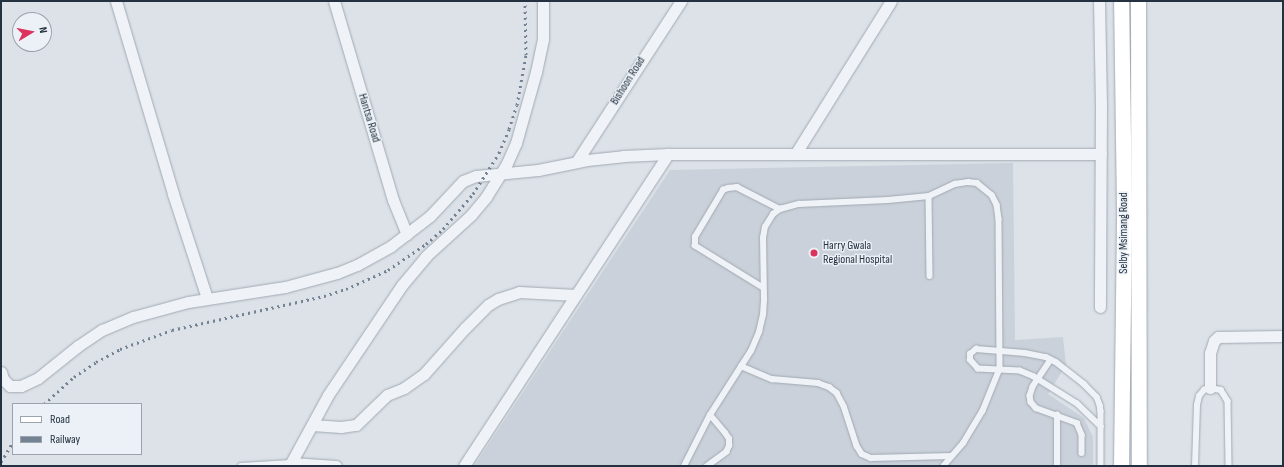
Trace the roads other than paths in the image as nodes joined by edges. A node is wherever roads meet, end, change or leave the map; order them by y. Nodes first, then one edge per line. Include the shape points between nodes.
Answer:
1 (116, 1) edge
2 (334, 1) edge
3 (543, 1) edge
4 (680, 1) edge
5 (891, 1) edge
6 (1099, 1) edge
7 (1121, 1) edge
8 (1138, 1) edge
9 (796, 153) junction
10 (668, 154) junction
11 (1101, 154) junction
12 (577, 161) junction
13 (501, 174) junction
14 (929, 196) junction
15 (780, 209) junction
16 (407, 234) junction
17 (930, 276) dead end
18 (764, 288) junction
19 (576, 296) junction
20 (207, 298) junction
21 (1100, 307) dead end
22 (1283, 336) edge
23 (999, 352) junction
24 (1051, 360) junction
25 (741, 366) junction
26 (1000, 369) junction
27 (1, 372) edge
28 (1038, 380) junction
29 (1210, 388) junction
30 (1057, 414) junction
31 (710, 415) junction
32 (312, 425) junction
33 (1101, 427) junction
34 (1082, 453) dead end
35 (951, 456) junction
36 (291, 463) junction
37 (242, 466) edge
38 (336, 466) edge
39 (464, 466) edge
40 (684, 466) edge
41 (707, 466) edge
42 (944, 466) edge
43 (1057, 466) edge
44 (1101, 466) edge
45 (1121, 466) edge
46 (1139, 466) edge
47 (1195, 466) edge
48 (1229, 466) edge

1 - 20 street via 173,194
2 - 16 street, Hantsa Road via 394,200
3 - 13 street via 542,39 536,72 516,143
4 - 12 street, Bishoon Road
5 - 9 street
6 - 11 street
7 - 45 main road, Selby Msimang Road via 1124,209
8 - 46 main road, Selby Msimang Road
9 - 10 street
9 - 11 street
10 - 12 street
10 - 19 street
11 - 21 street
12 - 13 street via 538,170
13 - 16 street via 476,176 463,181 430,216
13 - 32 street via 472,215 412,271 328,395
14 - 15 lane via 799,204
14 - 17 lane
14 - 23 lane via 955,184 977,183 992,195 997,205 1000,219
15 - 18 lane via 773,214 762,238
15 - 18 lane via 737,187 728,188 723,190 695,237 695,246
16 - 20 street via 374,256 337,273 285,287
18 - 25 lane via 763,315 759,332
19 - 32 street via 519,292 498,299 488,305 465,328 424,374 387,396 356,425
19 - 39 street
20 - 27 street via 149,312 109,326 27,384 10,386 3,379
22 - 29 street via 1218,337 1210,353
23 - 24 lane via 1025,353
23 - 26 lane
23 - 26 lane via 976,349 970,357 974,366 978,368
24 - 28 lane
24 - 33 lane via 1097,397 1101,411
25 - 31 lane
25 - 35 lane via 772,379 818,383 829,387 837,393 844,406 857,446 862,454 871,458
26 - 28 lane via 1020,371
26 - 35 lane via 983,411 964,443
28 - 30 lane via 1031,391 1033,405
28 - 33 lane via 1078,404
29 - 47 lane via 1199,396 1197,405
29 - 48 lane via 1221,390 1228,401
30 - 34 lane via 1077,422 1082,435
30 - 43 lane
31 - 40 lane
31 - 41 lane via 729,439 729,446 726,452
32 - 36 street
33 - 44 lane
35 - 42 lane
36 - 37 lane
36 - 38 street

